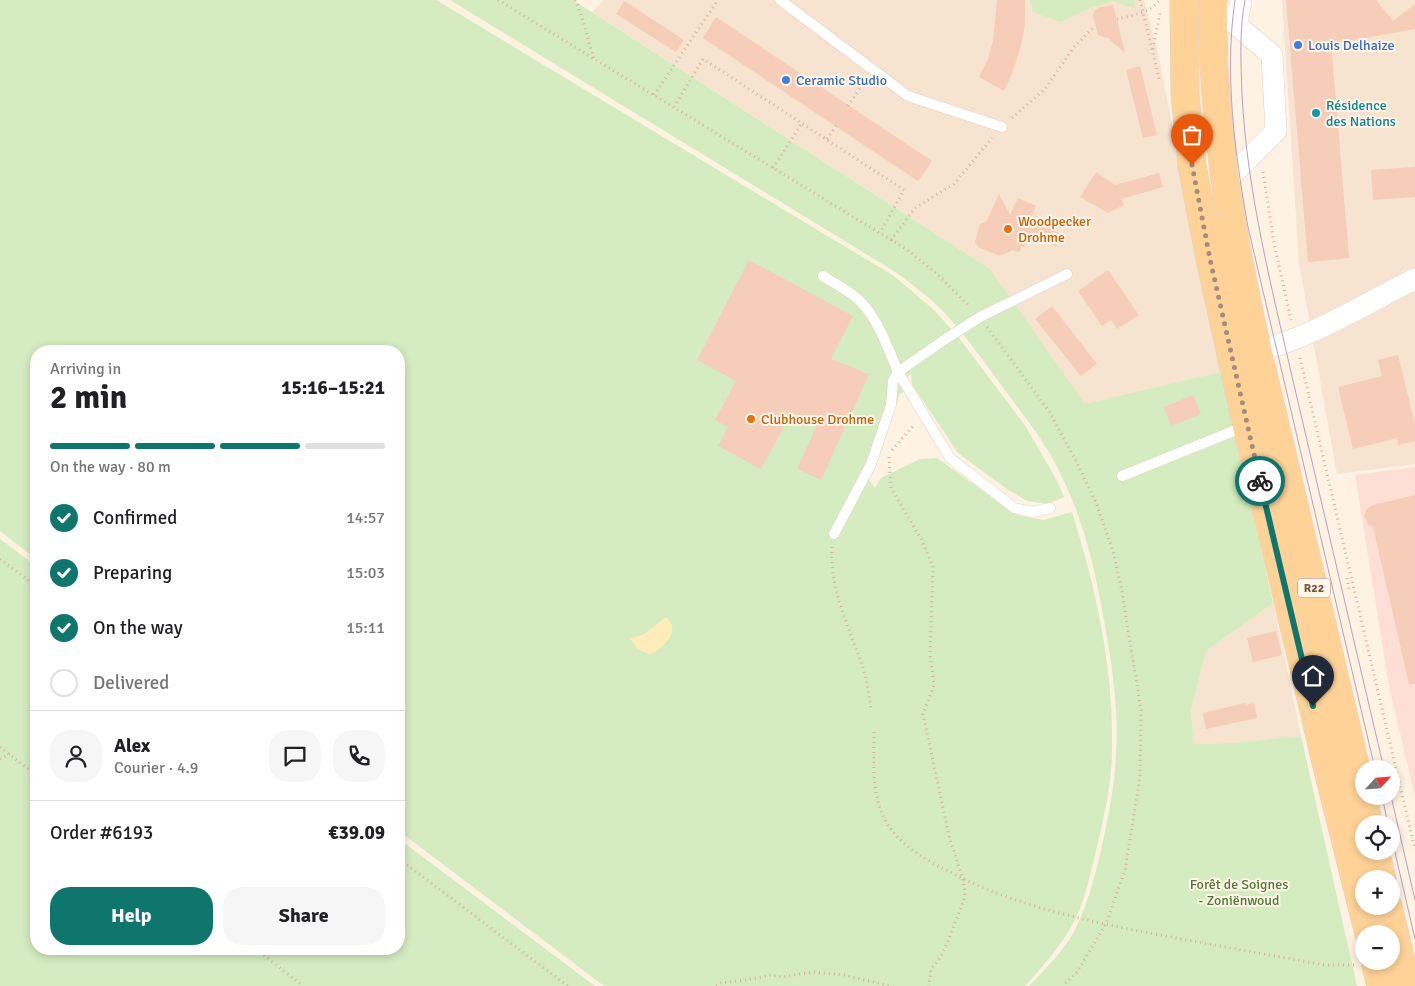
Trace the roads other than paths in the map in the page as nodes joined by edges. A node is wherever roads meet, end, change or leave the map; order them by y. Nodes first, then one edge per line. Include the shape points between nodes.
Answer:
1 (780, 0) edge
2 (1184, 0) edge
3 (1241, 0) edge
4 (1213, 4) edge
5 (1237, 25) junction
6 (1002, 127) dead end
7 (1225, 182) junction
8 (1067, 274) dead end
9 (822, 276) dead end
10 (1414, 284) edge
11 (1245, 354) junction
12 (898, 372) junction
13 (1247, 426) junction
14 (1122, 476) dead end
15 (1050, 508) dead end
16 (834, 534) road end
17 (1367, 815) edge
18 (1389, 915) edge
19 (1367, 925) edge
20 (1378, 970) edge
21 (1398, 982) edge

1 - 6 lane via 908,96
2 - 11 main road, R22 via 1185,94 1192,165
3 - 5 street
4 - 5 street
4 - 7 main road, R22 via 1214,64
5 - 7 street via 1272,55 1276,131
7 - 11 main road, R22 via 1236,252
8 - 12 lane via 980,317
9 - 12 lane via 854,295 868,310
10 - 11 street via 1295,338
11 - 13 main road, R22
11 - 17 main road, R22
12 - 15 lane via 950,458 1014,508 1032,512
12 - 16 lane via 872,464
13 - 14 lane
13 - 19 main road, R22
18 - 21 main road
20 - 21 main road

